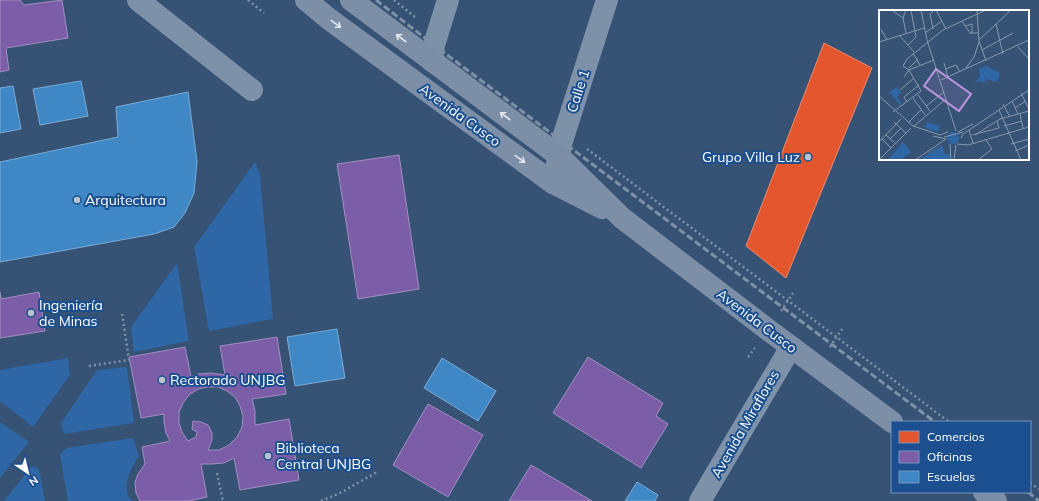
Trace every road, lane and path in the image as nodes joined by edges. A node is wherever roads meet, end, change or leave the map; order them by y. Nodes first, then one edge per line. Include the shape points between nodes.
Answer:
1 (138, 0) edge
2 (248, 0) edge
3 (306, 0) edge
4 (352, 0) edge
5 (394, 0) edge
6 (448, 0) edge
7 (607, 0) edge
8 (264, 13) dead end
9 (438, 34) junction
10 (432, 61) junction
11 (252, 90) dead end
12 (565, 132) junction
13 (559, 156) junction
14 (553, 182) junction
15 (622, 218) junction
16 (122, 313) dead end
17 (791, 346) junction
18 (89, 366) dead end
19 (891, 421) edge
20 (948, 421) edge
21 (377, 472) dead end
22 (217, 473) dead end
23 (985, 493) edge
24 (223, 501) edge
25 (320, 501) edge
26 (700, 501) edge
27 (996, 501) edge

1 - 11 street
2 - 8 path
3 -> 14 main road, Avenida Cusco
10 -> 4 main road, Avenida Cusco
5 - 9 path
6 - 9 street
7 - 12 street, Calle 1
9 - 10 street
13 -> 10 main road, Avenida Cusco
12 - 13 street, Calle 1
12 - 20 path
13 - 14 street, Calle 1
13 - 15 main road, Avenida Cusco
14 - 15 main road, Avenida Cusco
15 - 17 main road, Avenida Cusco
16 - 18 path via 129,360
17 - 19 main road, Avenida Cusco
17 - 26 street, Avenida Miraflores
21 - 25 path
22 - 24 path
23 - 27 main road

